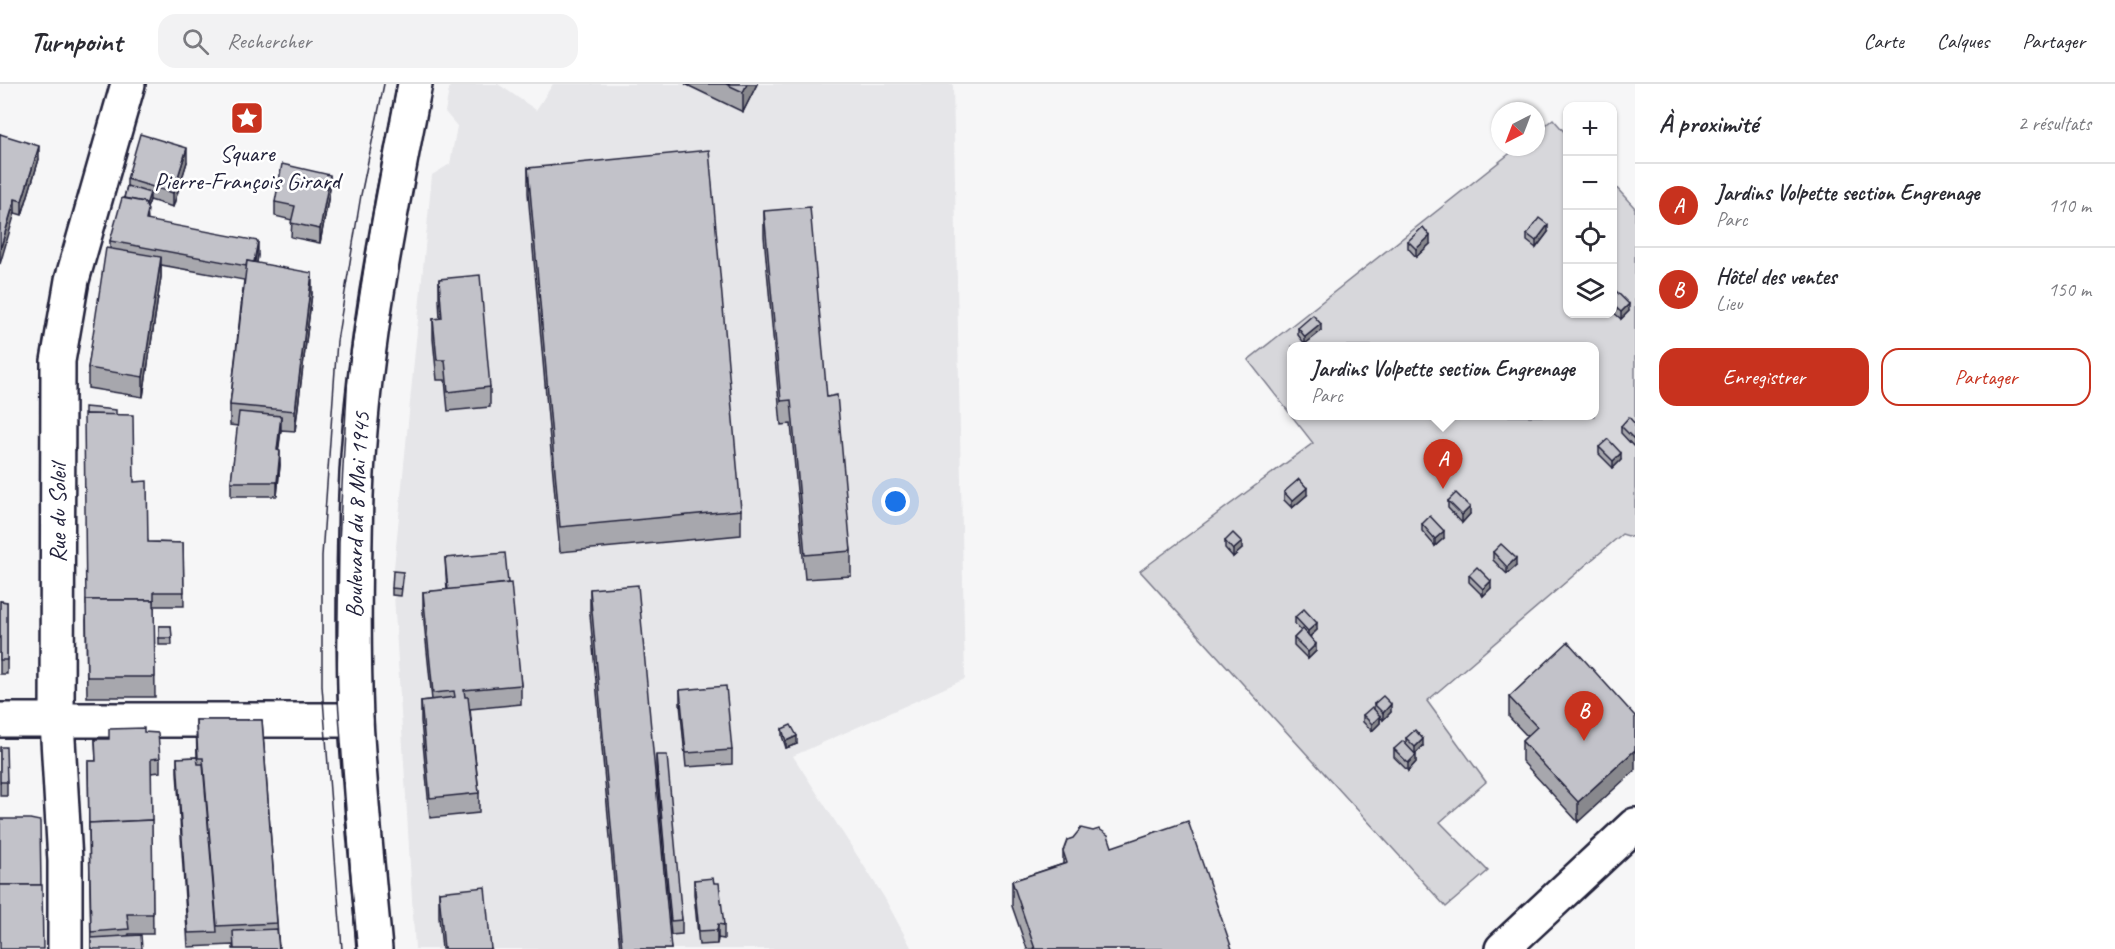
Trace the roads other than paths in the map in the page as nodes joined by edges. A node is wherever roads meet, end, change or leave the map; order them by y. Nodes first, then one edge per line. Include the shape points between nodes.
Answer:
1 (128, 84) edge
2 (415, 84) edge
3 (0, 720) edge
4 (356, 720) junction
5 (57, 722) junction
6 (1635, 825) edge
7 (65, 949) edge
8 (375, 949) edge
9 (1502, 949) edge

1 - 5 street, Rue du Soleil via 72,280 58,361
2 - 4 street, Boulevard du 8 Mai 1945 via 390,204 364,404 356,495
3 - 5 street
4 - 5 street
4 - 8 street, Boulevard du 8 Mai 1945
5 - 7 street, Rue du Soleil via 65,861
6 - 9 street

